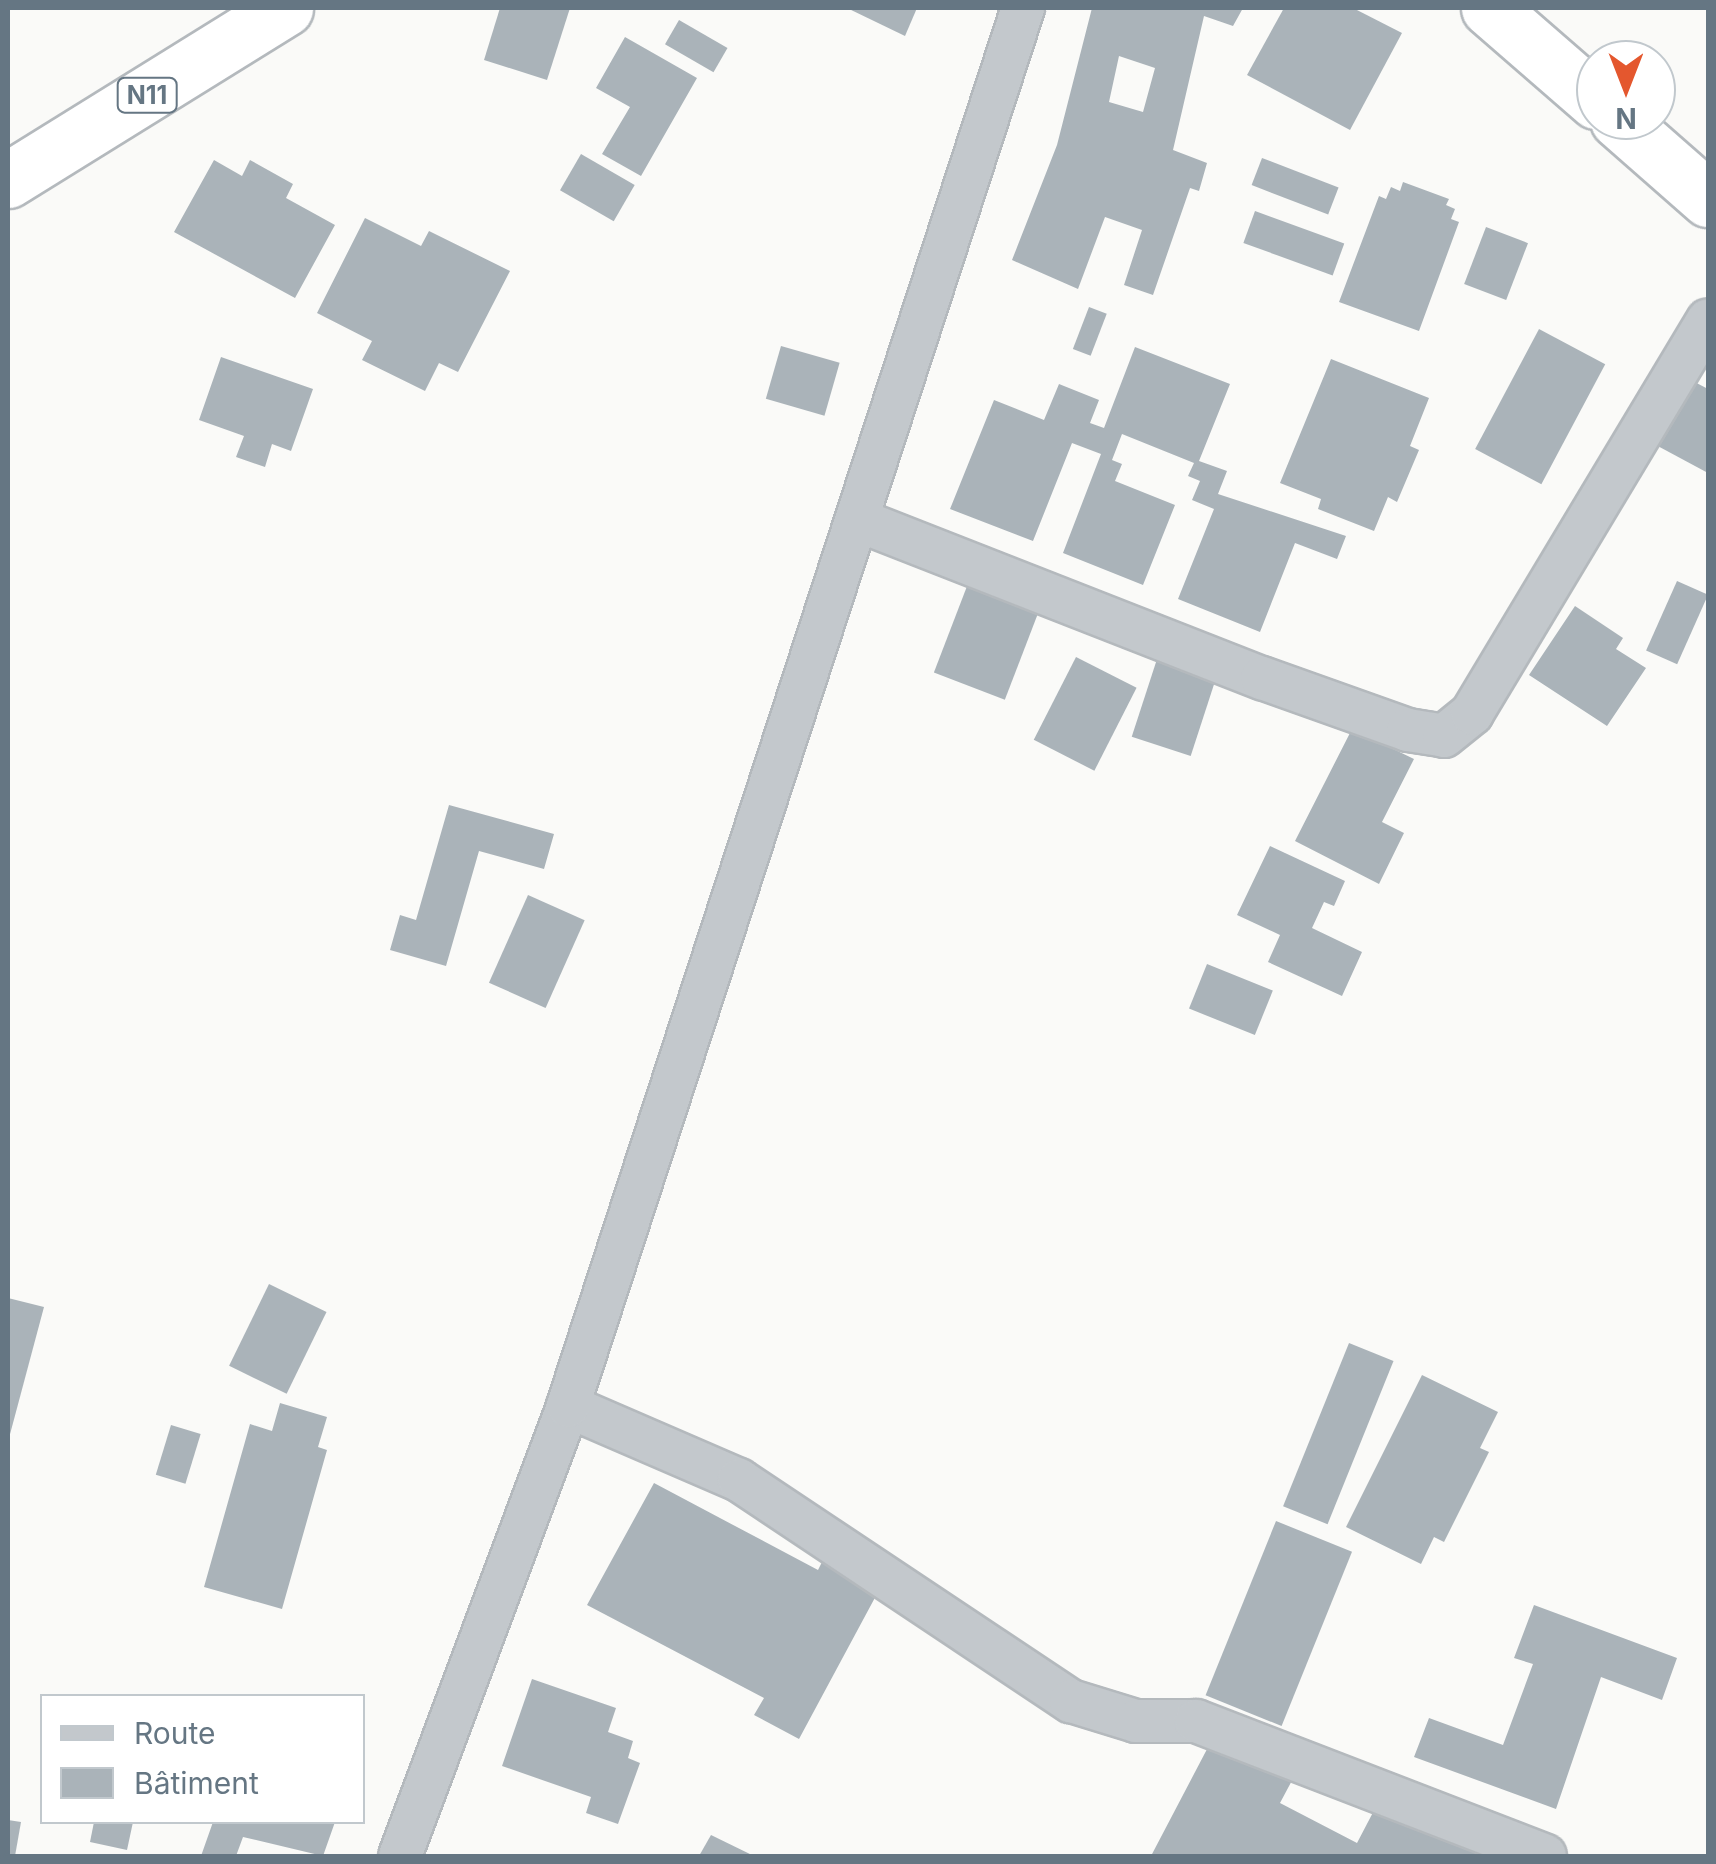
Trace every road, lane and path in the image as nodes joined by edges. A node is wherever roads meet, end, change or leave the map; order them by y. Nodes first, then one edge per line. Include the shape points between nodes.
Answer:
1 (285, 8) edge
2 (1024, 8) edge
3 (1489, 8) edge
4 (1576, 83) edge
5 (1641, 140) edge
6 (8, 180) edge
7 (1708, 199) edge
8 (1708, 320) edge
9 (858, 520) junction
10 (568, 1406) junction
11 (400, 1856) edge
12 (1544, 1856) edge

1 - 6 highway, N11
2 - 9 street
3 - 4 highway
5 - 7 highway
8 - 9 street via 1472,713 1444,736 1408,730 1262,678
9 - 10 street
10 - 11 street
10 - 12 street via 739,1480 1070,1701 1136,1721 1196,1721

